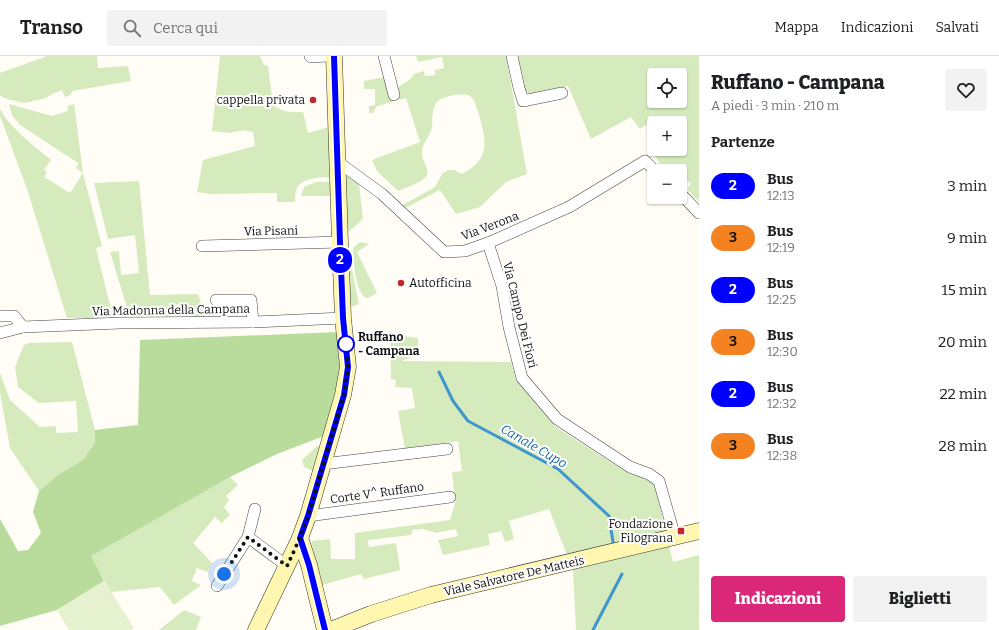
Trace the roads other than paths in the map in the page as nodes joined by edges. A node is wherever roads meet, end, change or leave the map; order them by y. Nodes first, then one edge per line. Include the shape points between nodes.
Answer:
1 (310, 56) edge
2 (327, 56) edge
3 (334, 56) edge
4 (384, 56) edge
5 (512, 56) edge
6 (562, 93) dead end
7 (394, 95) dead end
8 (338, 162) junction
9 (647, 164) edge
10 (687, 200) edge
11 (699, 213) edge
12 (340, 242) junction
13 (488, 243) junction
14 (202, 246) dead end
15 (216, 300) dead end
16 (0, 316) edge
17 (343, 318) junction
18 (253, 322) junction
19 (23, 326) junction
20 (0, 333) edge
21 (447, 449) dead end
22 (323, 464) junction
23 (450, 497) dead end
24 (255, 509) dead end
25 (308, 516) junction
26 (699, 531) edge
27 (248, 537) junction
28 (300, 538) junction
29 (672, 538) junction
30 (287, 566) junction
31 (217, 586) dead end
32 (256, 630) edge
33 (325, 630) edge
34 (331, 630) edge

1 - 2 street
3 - 8 street
4 - 7 street
5 - 6 street via 523,101
8 - 12 street
8 - 13 street, Via Verona via 382,194 444,252 465,251
9 - 13 street, Via Verona via 644,161 569,208
10 - 11 street
12 - 14 street, Via Pisani
12 - 17 street
13 - 29 street, Via Campo Dei Fiori via 502,286 522,378 557,418 630,467 659,481
15 - 18 street via 251,300
16 - 19 street via 14,316
17 - 18 street, Via Madonna della Campana
17 - 22 street via 348,367 344,395
18 - 19 street, Via Madonna della Campana
19 - 20 street, Via Madonna della Campana
21 - 22 street
22 - 25 street
23 - 25 street, Corte V^ Ruffano
24 - 27 street
25 - 28 street
26 - 29 street, Viale Salvatore De Matteis
27 - 30 street
27 - 31 street
28 - 30 street
28 - 33 street
29 - 34 street, Viale Salvatore De Matteis via 431,595
30 - 32 street

